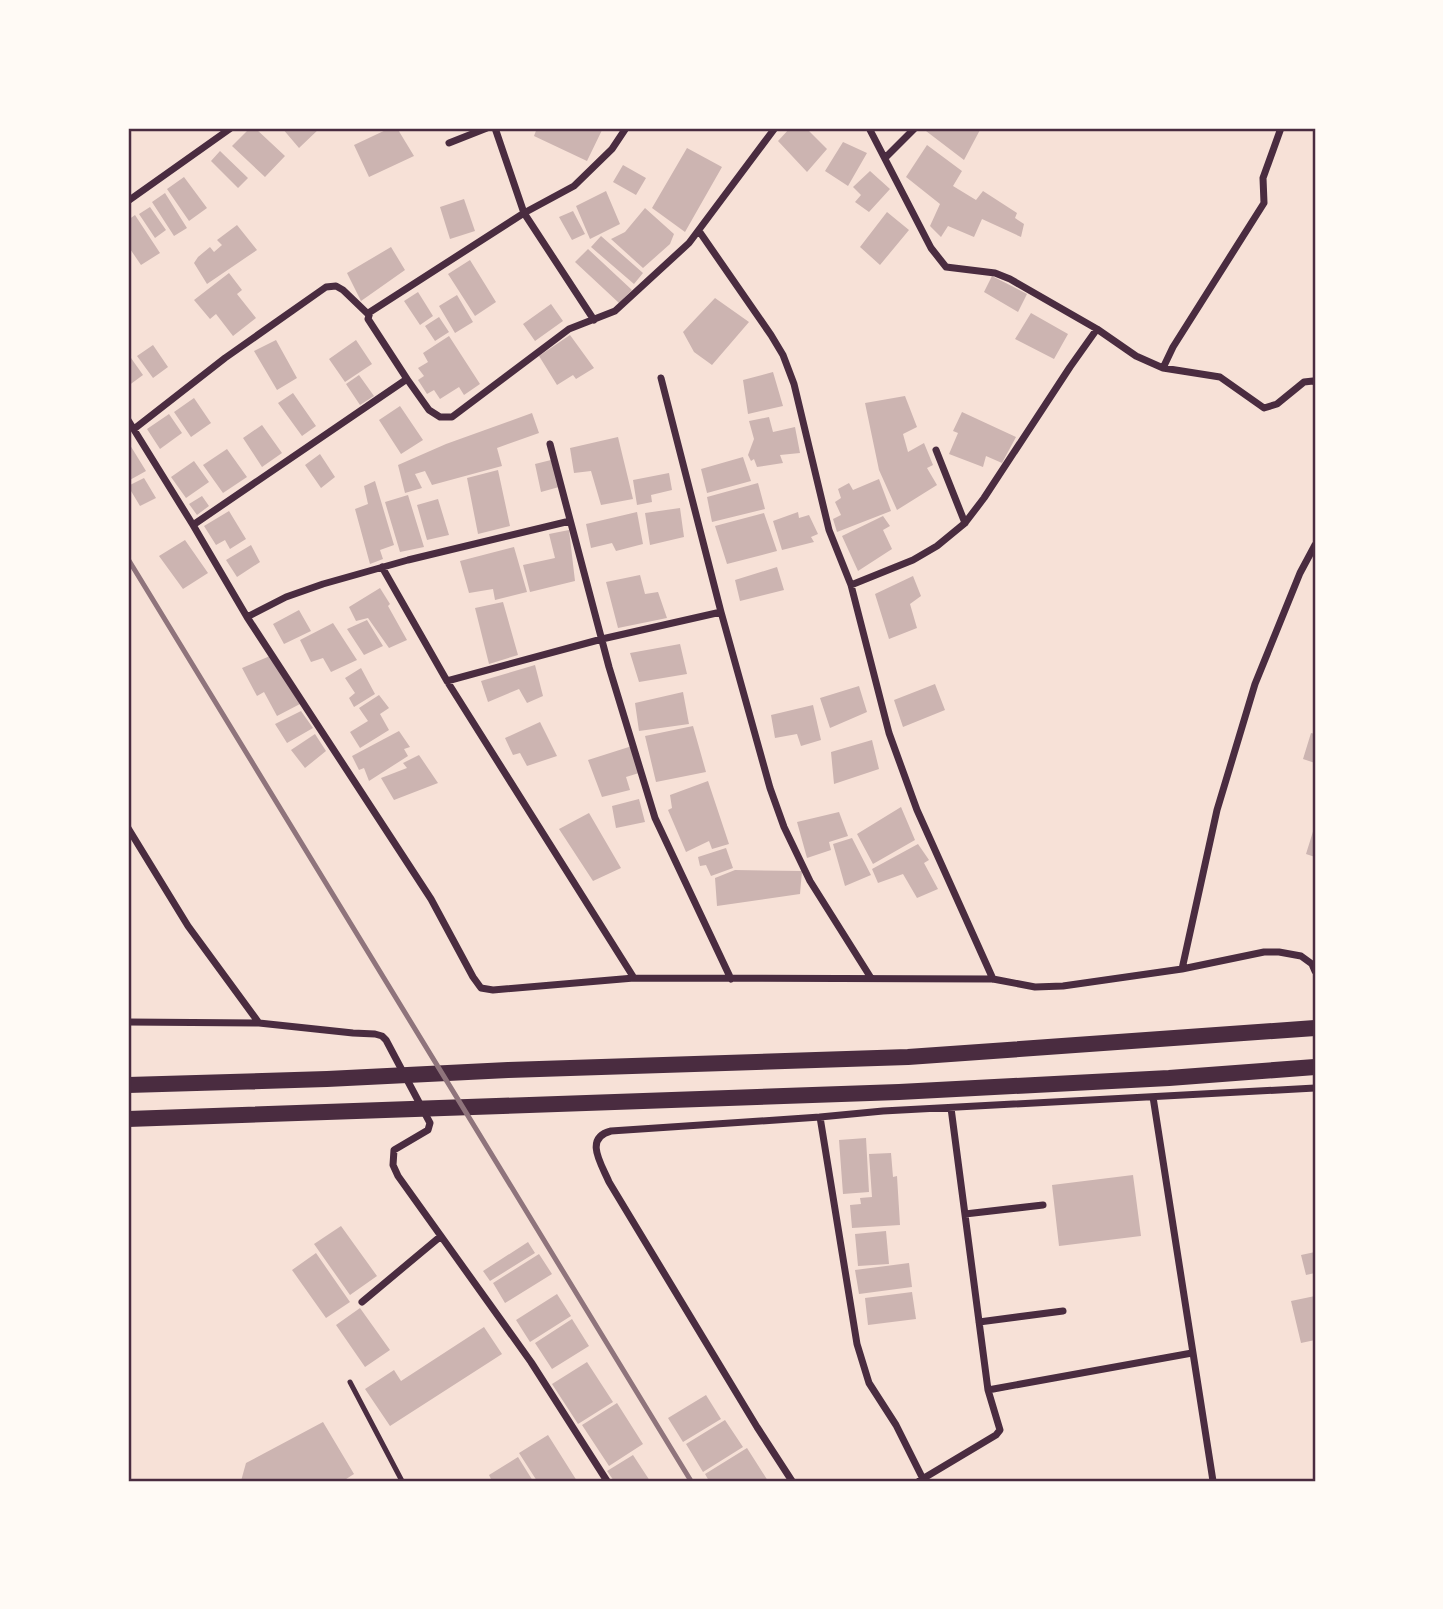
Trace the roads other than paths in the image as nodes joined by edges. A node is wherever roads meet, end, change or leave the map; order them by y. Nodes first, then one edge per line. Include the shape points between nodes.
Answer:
1 (231, 128) edge
2 (487, 128) edge
3 (495, 128) edge
4 (626, 128) edge
5 (775, 128) edge
6 (869, 128) edge
7 (915, 128) edge
8 (1281, 128) edge
9 (449, 143) dead end
10 (885, 158) junction
11 (128, 201) edge
12 (524, 213) junction
13 (699, 230) junction
14 (369, 315) junction
15 (594, 320) junction
16 (1097, 329) junction
17 (1163, 368) junction
18 (661, 378) dead end
19 (407, 379) junction
20 (1315, 382) edge
21 (128, 420) edge
22 (134, 429) junction
23 (550, 444) dead end
24 (936, 450) dead end
25 (570, 521) junction
26 (965, 523) junction
27 (193, 525) junction
28 (1315, 545) edge
29 (382, 567) junction
30 (851, 585) junction
31 (721, 612) junction
32 (247, 617) junction
33 (602, 639) junction
34 (447, 681) junction
35 (128, 828) edge
36 (1182, 969) junction
37 (1315, 971) edge
38 (634, 978) junction
39 (871, 978) junction
40 (732, 979) junction
41 (993, 979) junction
42 (128, 1022) edge
43 (260, 1023) junction
44 (1315, 1028) edge
45 (1315, 1067) edge
46 (128, 1085) edge
47 (1315, 1088) edge
48 (1153, 1097) junction
49 (951, 1108) junction
50 (820, 1117) junction
51 (128, 1119) edge
52 (1043, 1205) dead end
53 (965, 1214) junction
54 (441, 1236) junction
55 (362, 1302) dead end
56 (1063, 1311) dead end
57 (979, 1322) junction
58 (1192, 1353) junction
59 (350, 1382) dead end
60 (988, 1391) junction
61 (402, 1481) edge
62 (607, 1481) edge
63 (792, 1481) edge
64 (922, 1481) edge
65 (1213, 1481) edge

1 - 11 street
2 - 9 street
3 - 12 street
4 - 12 street via 612,149 574,186
5 - 13 street
6 - 10 street
7 - 10 street
8 - 17 street via 1263,178 1264,203
10 - 16 street via 931,248 946,267 1010,279
12 - 14 street
12 - 15 street
13 - 15 street via 615,311
13 - 30 street via 783,355 829,530
14 - 19 street
14 - 22 street via 343,290 326,287
15 - 19 street via 569,329 452,416 440,417 429,410
16 - 17 street
16 - 26 street
17 - 20 street via 1220,377 1264,408 1304,382
18 - 31 street
19 - 27 street
21 - 22 street
22 - 27 street
23 - 25 street
24 - 26 street
25 - 29 street
25 - 33 street
26 - 30 street via 913,560
27 - 32 street
28 - 36 street via 1255,684 1217,810
29 - 32 street via 323,583
29 - 34 street
30 - 41 street via 906,783
31 - 33 street
31 - 39 street via 784,828 810,881
32 - 38 street via 431,899 481,988
33 - 34 street
33 - 40 street via 654,818
34 - 38 street
35 - 43 street via 188,926
36 - 37 street via 1279,952 1301,956
36 - 41 street via 1063,986 1035,987
38 - 40 street
39 - 40 street
39 - 41 street
42 - 43 street
43 - 54 street via 382,1035 430,1123 428,1130 394,1150 393,1165
44 - 46 highway via 908,1058
45 - 51 highway via 899,1092
47 - 48 street
48 - 49 street
48 - 58 street
49 - 50 street
49 - 53 street
50 - 63 street via 611,1131 600,1136 596,1148 609,1182
50 - 64 street via 857,1344 869,1383 897,1426
52 - 53 street
53 - 57 street
54 - 55 street
54 - 62 street via 531,1362
56 - 57 street
57 - 60 street
58 - 60 street
58 - 65 street
59 - 61 lane
60 - 64 street via 1000,1430

